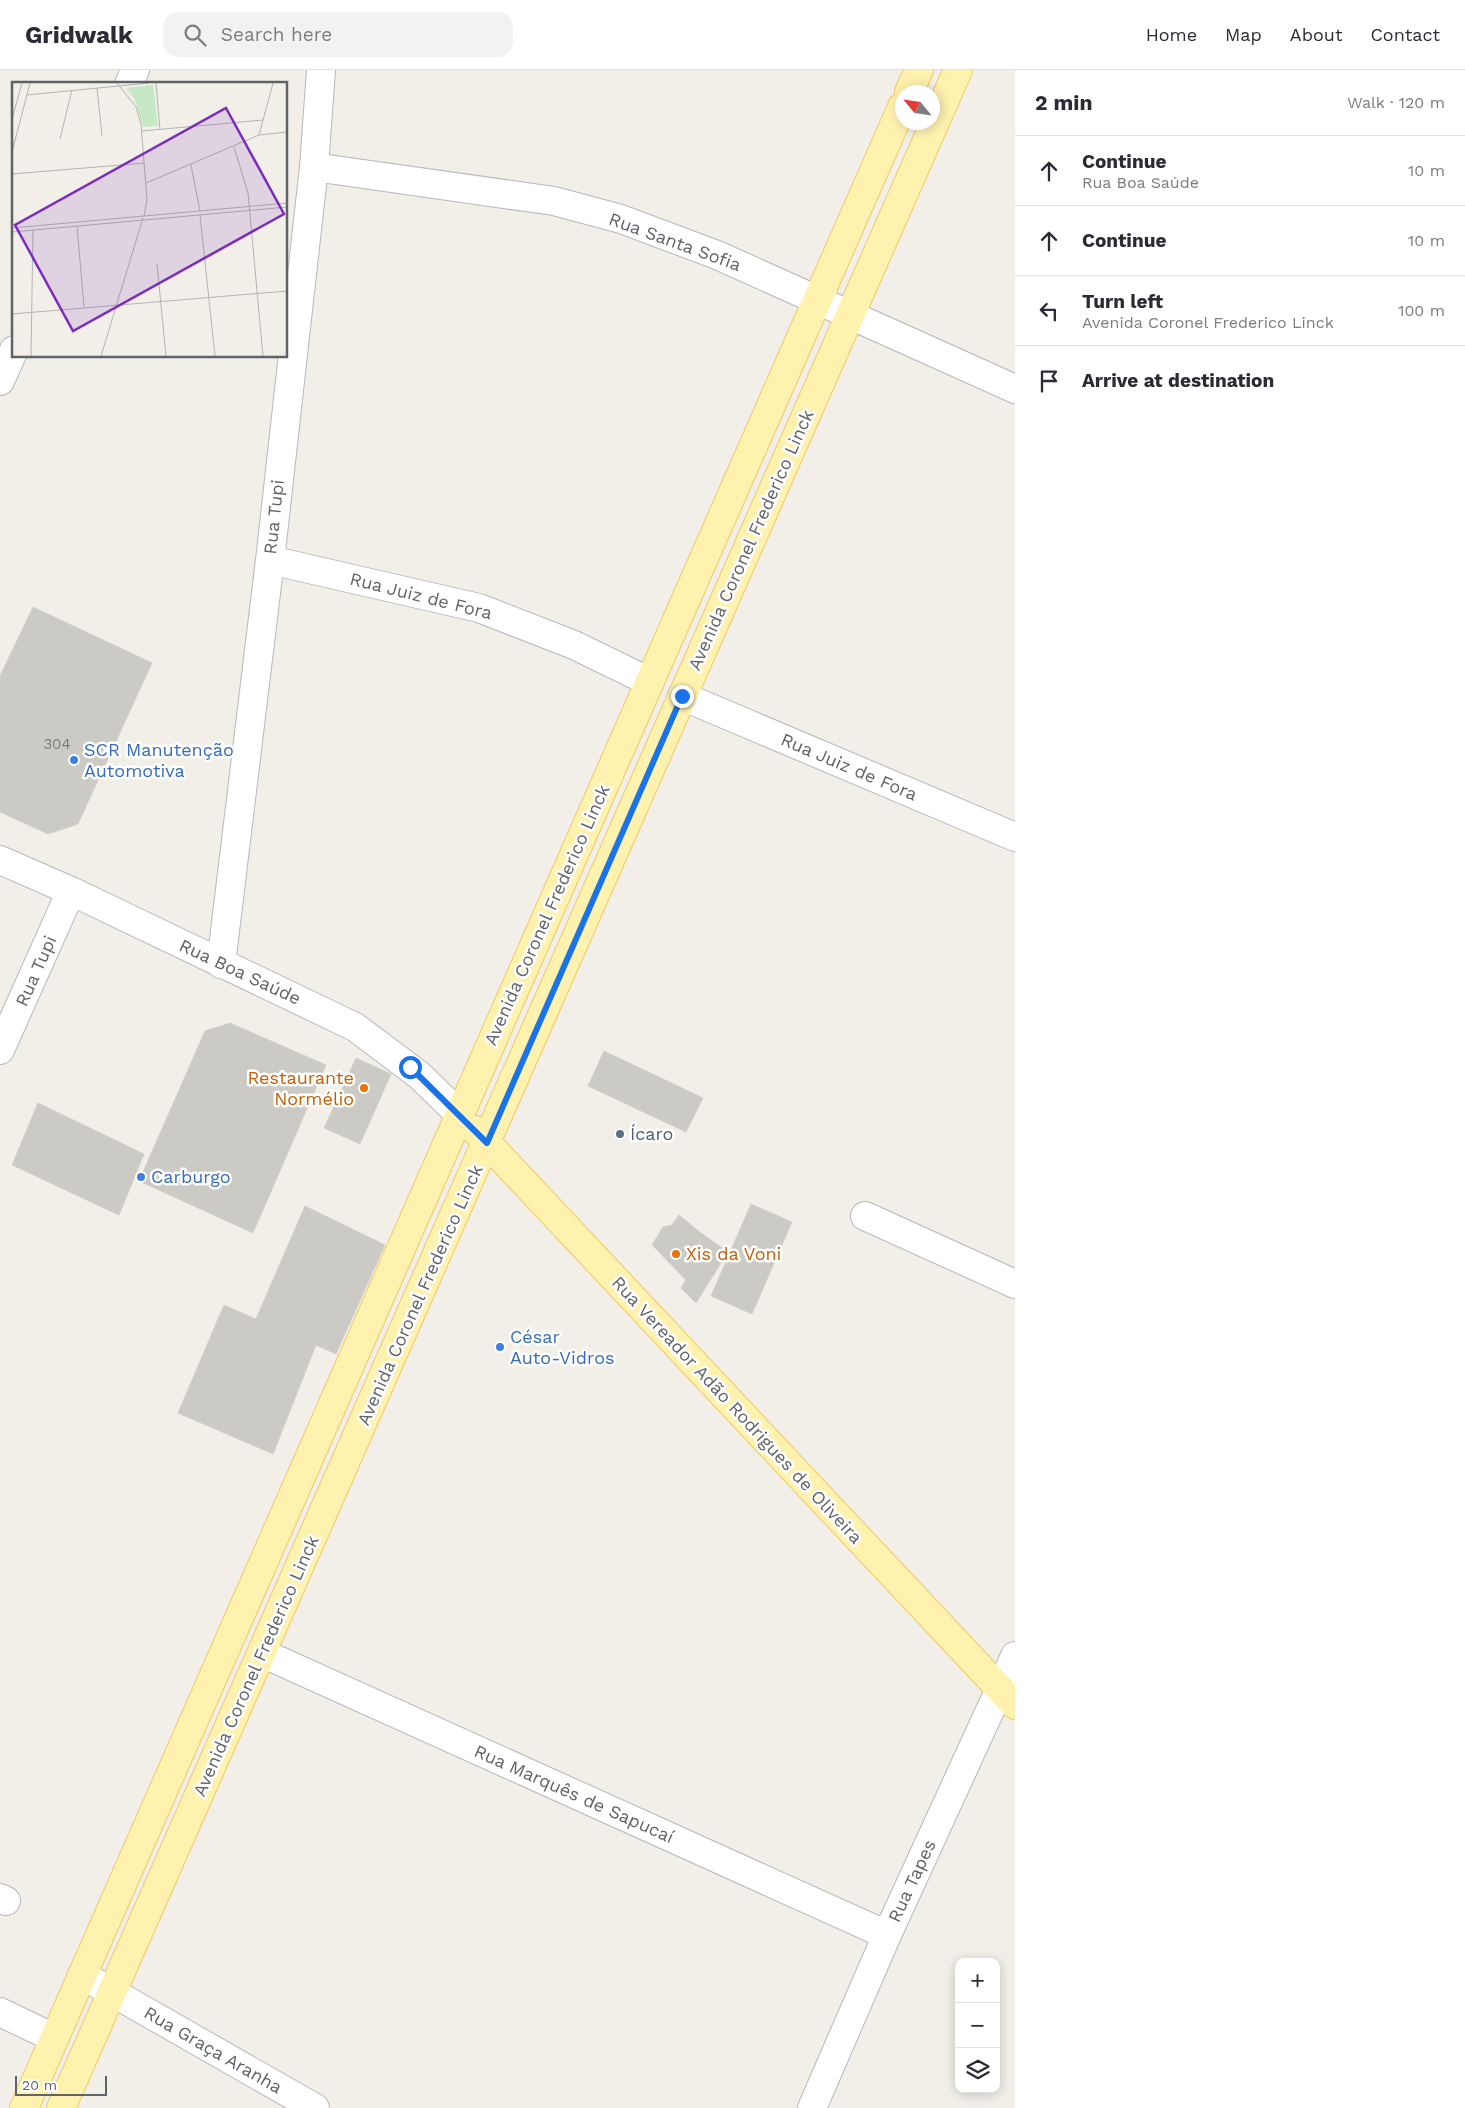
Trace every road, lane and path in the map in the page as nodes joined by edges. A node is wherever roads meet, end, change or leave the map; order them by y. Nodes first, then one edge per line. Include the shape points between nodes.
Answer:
1 (135, 70) edge
2 (321, 70) edge
3 (919, 70) edge
4 (958, 70) edge
5 (130, 82) edge
6 (912, 85) edge
7 (895, 123) edge
8 (314, 167) junction
9 (818, 299) junction
10 (850, 316) junction
11 (12, 355) edge
12 (0, 382) edge
13 (1015, 389) edge
14 (270, 560) junction
15 (650, 682) junction
16 (682, 696) junction
17 (1015, 838) edge
18 (0, 860) edge
19 (71, 891) junction
20 (221, 964) junction
21 (0, 1050) edge
22 (460, 1115) junction
23 (487, 1143) junction
24 (864, 1216) dead end
25 (1015, 1284) edge
26 (262, 1652) junction
27 (1015, 1656) edge
28 (1007, 1698) edge
29 (887, 1935) junction
30 (82, 1975) junction
31 (112, 1992) junction
32 (0, 2012) edge
33 (54, 2038) junction
34 (24, 2108) edge
35 (61, 2108) edge
36 (315, 2108) edge
37 (812, 2108) edge

1 - 5 street
2 - 8 street, Rua Tupi
3 - 6 main road
4 - 10 main road, Avenida Coronel Frederico Linck
7 - 9 main road, Avenida Coronel Frederico Linck
8 - 9 street, Rua Santa Sofia via 554,202 630,223 717,255
8 - 14 street, Rua Tupi
9 - 10 street, Rua Santa Sofia
9 - 15 main road, Avenida Coronel Frederico Linck
10 - 13 street, Rua Santa Sofia
10 - 16 main road, Avenida Coronel Frederico Linck
11 - 12 street
14 - 15 street, Rua Juiz de Fora via 479,608 574,645
14 - 20 street, Rua Tupi
15 - 22 main road, Avenida Coronel Frederico Linck
16 - 17 street, Rua Juiz de Fora
16 - 23 main road, Avenida Coronel Frederico Linck
18 - 19 street, Rua Boa Saúde
19 - 20 street, Rua Boa Saúde
19 - 21 street, Rua Tupi
20 - 22 street, Rua Boa Saúde via 355,1027 419,1075
22 - 23 main road, Rua Vereador Adão Rodrigues de Oliveira
22 - 30 main road, Avenida Coronel Frederico Linck
23 - 26 main road, Avenida Coronel Frederico Linck
23 - 28 main road, Rua Vereador Adão Rodrigues de Oliveira
24 - 25 street
26 - 29 street, Rua Marquês de Sapucaí
26 - 31 main road, Avenida Coronel Frederico Linck
27 - 28 street, Rua Tapes
28 - 29 street, Rua Tapes
29 - 37 street, Rua Tapes
30 - 31 street, Rua Graça Aranha
30 - 33 main road, Avenida Coronel Frederico Linck
31 - 35 main road, Avenida Coronel Frederico Linck
31 - 36 street, Rua Graça Aranha
32 - 33 street
33 - 34 main road, Avenida Coronel Frederico Linck

